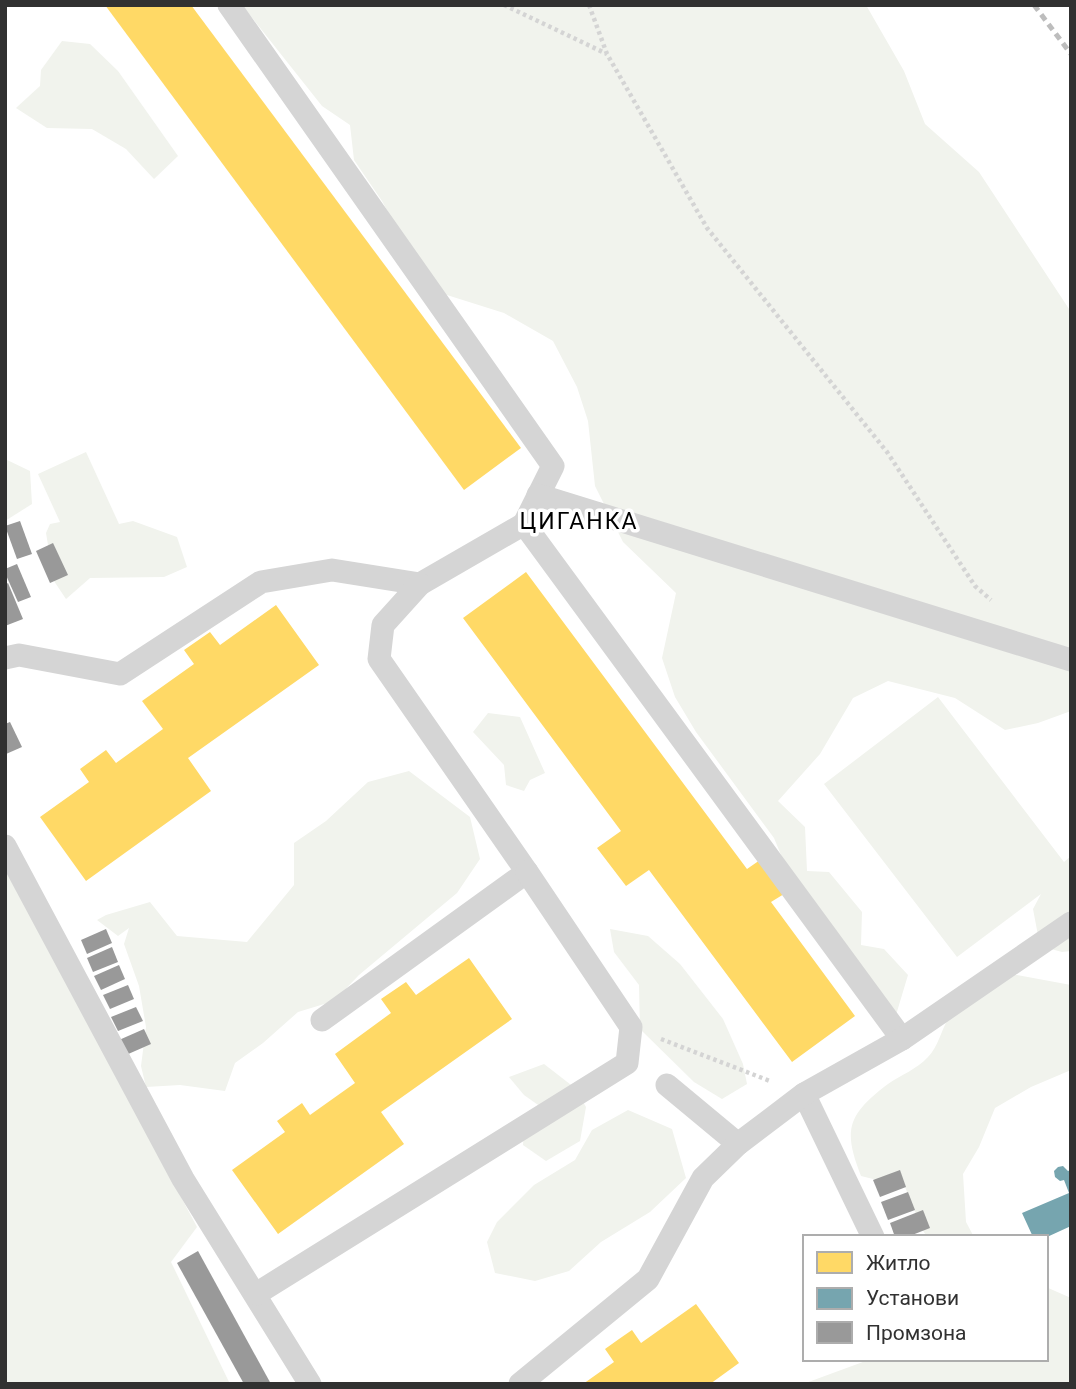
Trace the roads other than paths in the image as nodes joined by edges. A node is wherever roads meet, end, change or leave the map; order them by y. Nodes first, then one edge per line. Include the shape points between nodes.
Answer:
1 (229, 5) edge
2 (538, 495) junction
3 (524, 524) junction
4 (420, 584) junction
5 (5, 658) edge
6 (1071, 660) edge
7 (5, 846) edge
8 (527, 872) junction
9 (1071, 923) edge
10 (322, 1020) dead end
11 (902, 1039) junction
12 (667, 1084) dead end
13 (804, 1094) junction
14 (738, 1144) junction
15 (872, 1235) edge
16 (256, 1294) junction
17 (310, 1384) edge
18 (520, 1384) edge

1 - 2 lane via 553,466
2 - 3 lane
2 - 6 lane
3 - 4 lane
3 - 11 lane
4 - 5 lane via 332,570 261,582 120,674 19,655
4 - 8 lane via 383,625 379,659
7 - 16 lane via 183,1179
8 - 10 lane
8 - 16 lane via 631,1027 628,1063
9 - 11 lane
11 - 13 lane
12 - 14 lane
13 - 14 lane
13 - 15 lane
14 - 18 lane via 703,1178 648,1279
16 - 17 lane

